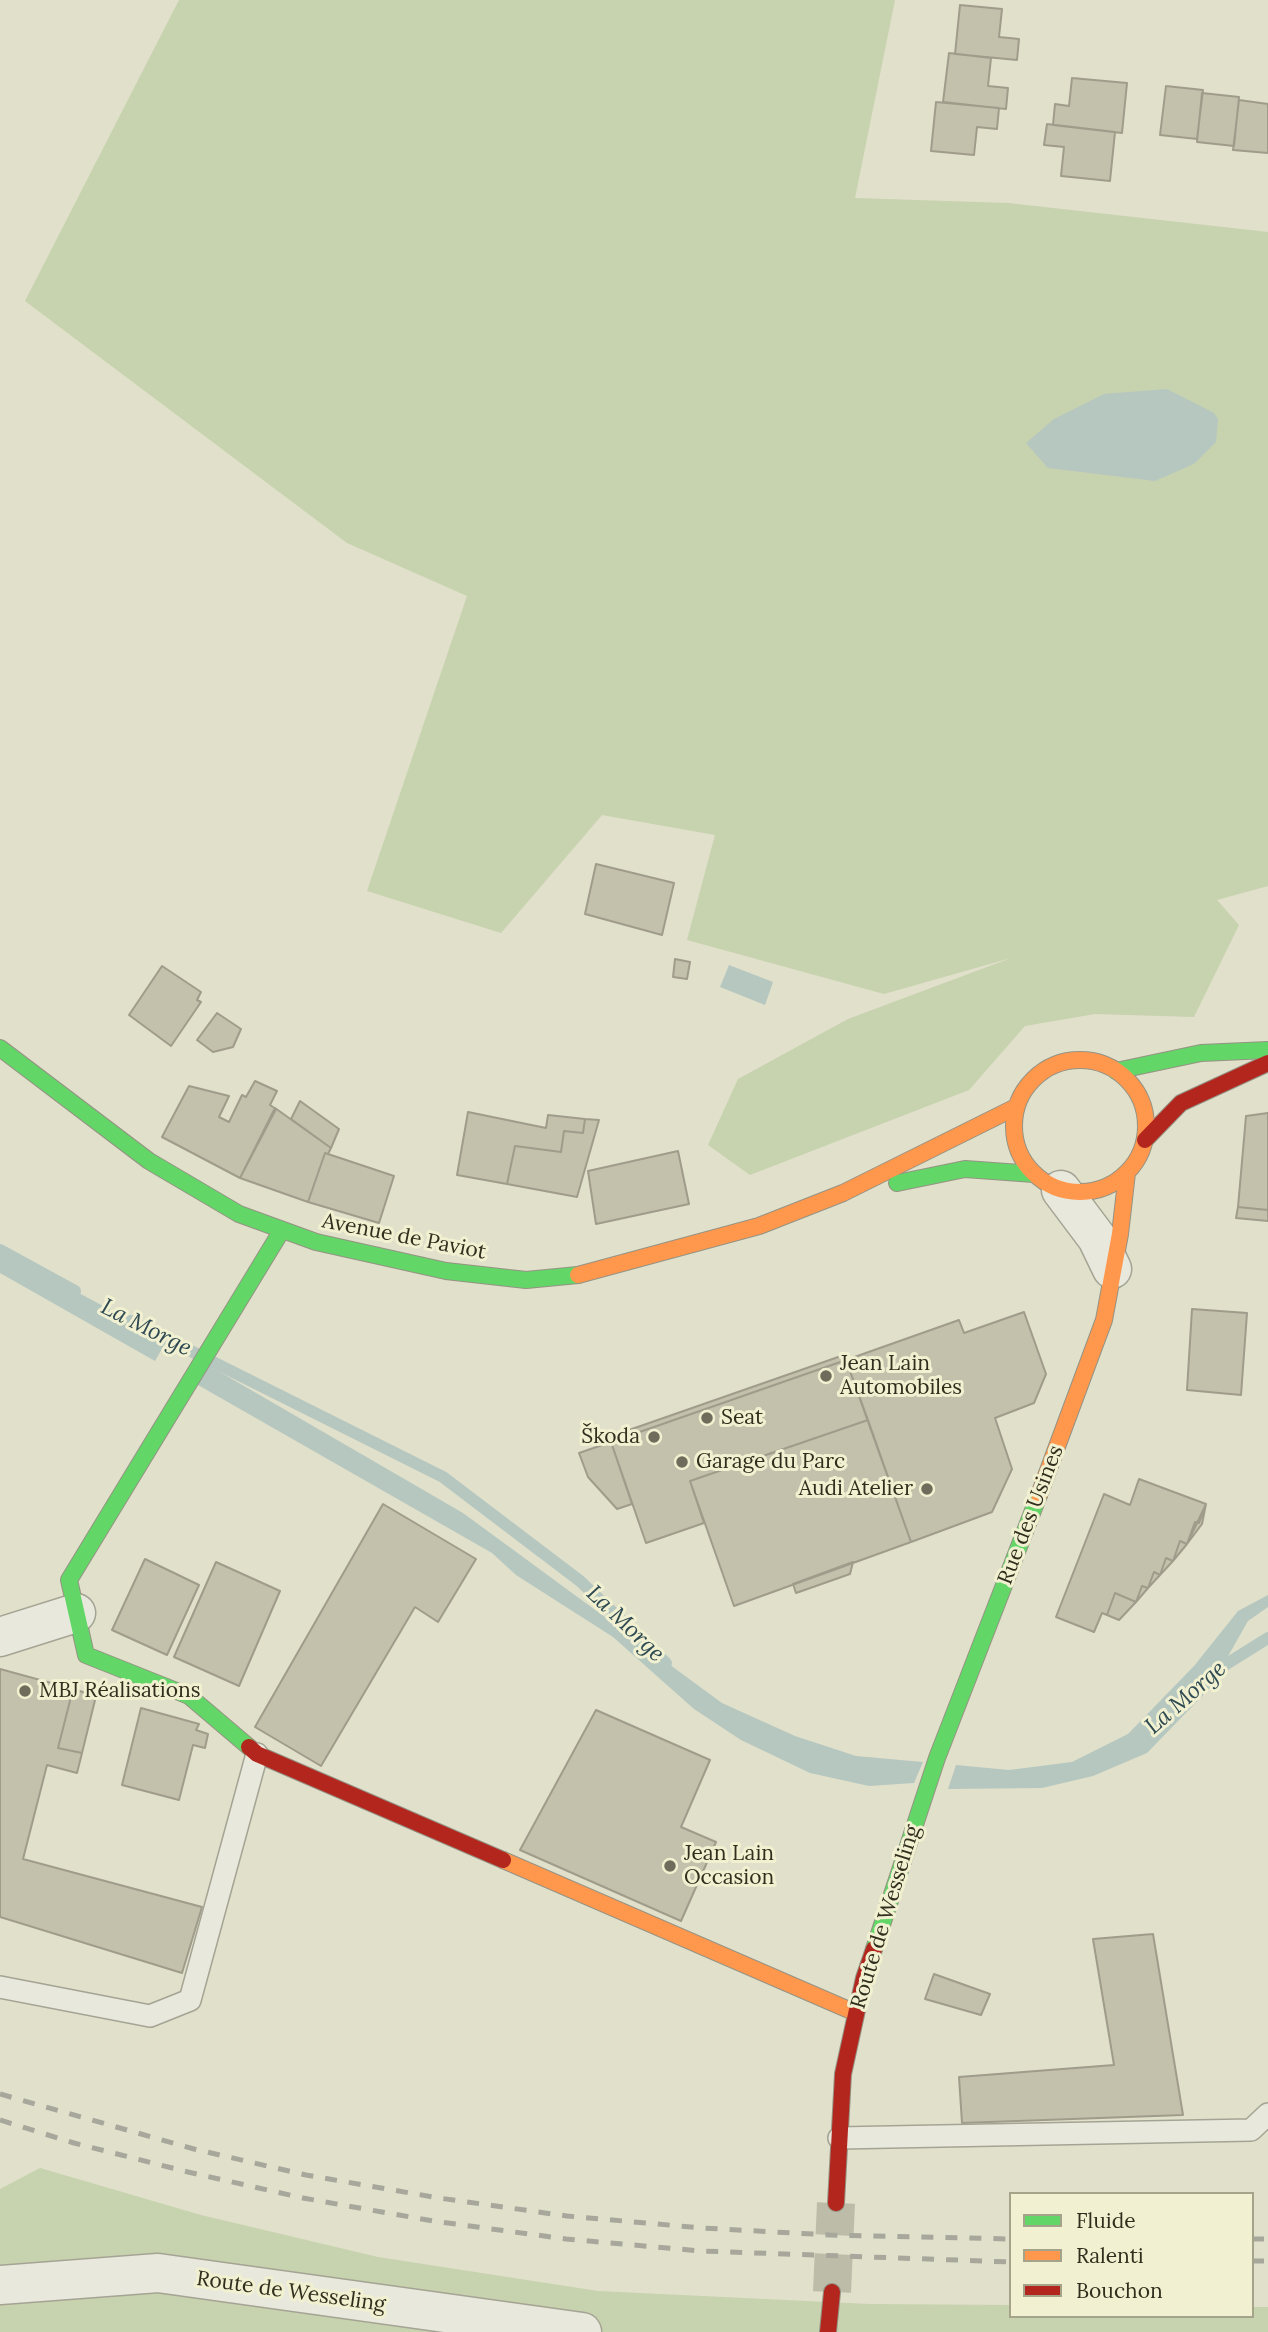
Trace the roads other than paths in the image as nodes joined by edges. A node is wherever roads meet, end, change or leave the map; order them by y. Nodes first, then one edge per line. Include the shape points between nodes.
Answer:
1 (0, 1048) edge
2 (1268, 1050) edge
3 (1268, 1063) edge
4 (1116, 1071) junction
5 (1016, 1107) junction
6 (1145, 1140) junction
7 (1127, 1173) junction
8 (1047, 1182) junction
9 (843, 1193) junction
10 (282, 1230) junction
11 (1112, 1269) junction
12 (76, 1613) junction
13 (0, 1637) edge
14 (257, 1755) junction
15 (937, 1758) joint
16 (0, 1987) edge
17 (856, 2013) junction
18 (1268, 2114) edge
19 (839, 2138) junction
20 (836, 2203) tunnel mouth
21 (0, 2285) edge
22 (832, 2292) tunnel mouth
23 (582, 2332) edge
24 (828, 2332) edge

1 - 10 street, Avenue de Paviot via 149,1161 239,1214
2 - 4 street via 1201,1053
3 - 6 street via 1181,1103
4 - 5 street via 1101,1063 1066,1061 1034,1077
4 - 6 street via 1141,1101
5 - 8 street via 1014,1131 1020,1154
5 - 9 street, Avenue de Paviot
6 - 7 street
7 - 8 street via 1108,1186 1084,1192
7 - 11 street, Rue des Usines
8 - 9 street, Avenue de Paviot via 965,1169
8 - 11 street via 1097,1238
9 - 10 street, Avenue de Paviot via 759,1226 578,1275 526,1280 446,1271
10 - 12 street via 69,1580
11 - 15 street, Rue des Usines via 1104,1320
12 - 13 street
12 - 14 street via 86,1655 190,1696
14 - 16 lane via 190,2000 150,2016
14 - 17 street
15 - 17 street, Route de Wesseling
17 - 19 street, Route de Wesseling via 843,2074
18 - 19 lane via 1251,2130
19 - 20 street, Route de Wesseling
21 - 23 street, Route de Wesseling via 158,2273
22 - 24 street

